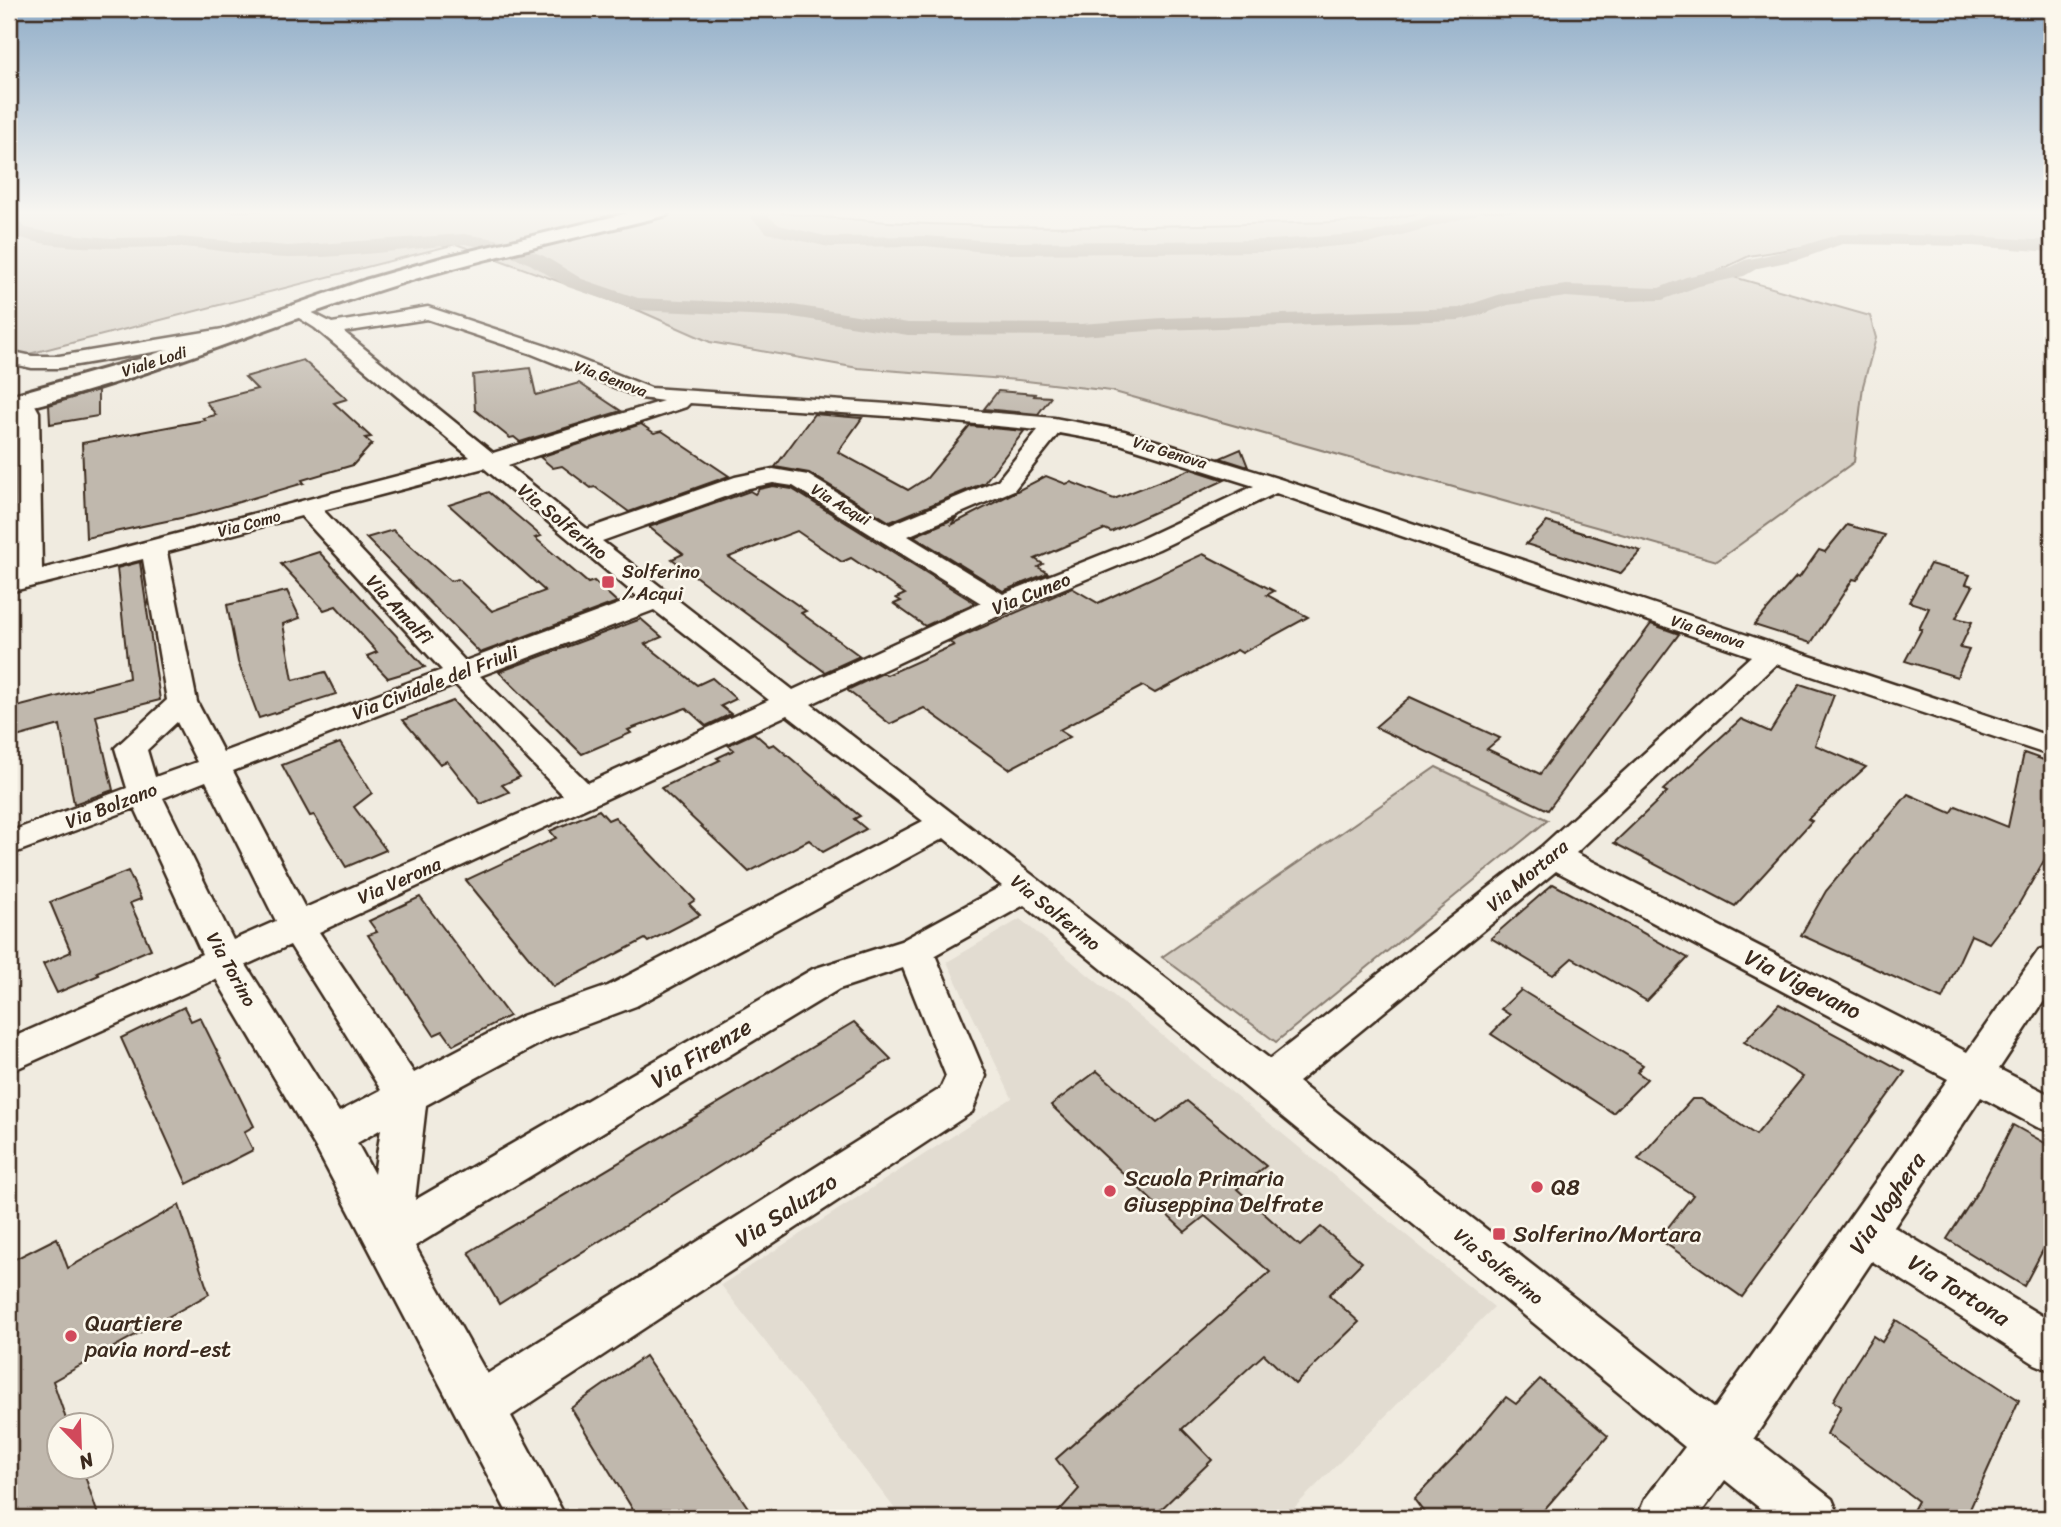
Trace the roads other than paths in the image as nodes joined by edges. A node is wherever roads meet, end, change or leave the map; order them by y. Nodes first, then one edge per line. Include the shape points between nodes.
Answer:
1 (382, 282) edge
2 (373, 285) junction
3 (297, 311) junction
4 (328, 329) junction
5 (236, 333) junction
6 (9, 357) edge
7 (691, 399) junction
8 (16, 402) edge
9 (1054, 425) junction
10 (490, 461) junction
11 (1275, 485) junction
12 (307, 508) junction
13 (890, 534) junction
14 (586, 538) junction
15 (154, 548) junction
16 (19, 581) edge
17 (657, 599) junction
18 (1001, 604) junction
19 (1772, 652) junction
20 (460, 673) junction
21 (182, 702) junction
22 (788, 702) junction
23 (2052, 747) edge
24 (214, 766) junction
25 (144, 792) junction
26 (584, 798) junction
27 (946, 823) junction
28 (9, 844) edge
29 (1553, 855) junction
30 (1026, 888) junction
31 (296, 925) junction
32 (914, 950) junction
33 (224, 960) junction
34 (2052, 960) edge
35 (9, 1056) edge
36 (1975, 1073) junction
37 (1269, 1082) junction
38 (407, 1096) junction
39 (2052, 1115) edge
40 (331, 1136) junction
41 (1866, 1233) junction
42 (387, 1239) junction
43 (2052, 1348) edge
44 (479, 1408) junction
45 (1720, 1444) junction
46 (539, 1518) edge
47 (1664, 1518) edge
48 (1813, 1518) edge

1 - 2 street, Viale Lodi
2 - 3 street, Viale Lodi
2 - 4 street via 333,309
3 - 4 street, Via Solferino
3 - 5 street, Viale Lodi
4 - 7 street, Via Genova via 428,313 539,350 648,394
4 - 10 street, Via Solferino
5 - 6 street via 59,362
5 - 8 street, Viale Lodi
7 - 9 street, Via Genova
7 - 10 street, Via Como
8 - 16 street via 28,412
9 - 11 street, Via Genova via 1124,438
9 - 13 street via 1006,485
10 - 12 street, Via Como
10 - 14 street, Via Solferino
11 - 18 street, Via Cuneo via 1150,544
11 - 19 street, Via Genova
12 - 15 street, Via Como
12 - 20 street, Via Amalfi
13 - 14 street, Via Acqui via 800,480 773,476 743,482
13 - 18 street, Via Acqui
14 - 17 street, Via Solferino
15 - 16 street, Via Como
15 - 21 street
17 - 20 street, Via Cividale del Friuli
17 - 22 street, Via Solferino
18 - 22 street, Via Cuneo
19 - 23 street, Via Genova
19 - 29 street, Via Mortara
20 - 24 street, Via Cividale del Friuli
20 - 26 street, Via Amalfi
21 - 24 street
21 - 25 street, Via Torino via 131,748
22 - 26 street, Via Verona
22 - 27 street, Via Solferino
24 - 25 street, Via Bolzano
24 - 31 street
25 - 28 street, Via Bolzano
25 - 33 street, Via Torino
26 - 31 street, Via Verona
27 - 30 street, Via Solferino
27 - 38 street via 622,996 536,1027
29 - 36 street, Via Vigevano
29 - 37 street, Via Mortara
30 - 32 street, Via Firenze
30 - 37 street, Via Solferino
31 - 33 street, Via Verona
31 - 38 street
32 - 42 street, Via Firenze via 825,979
32 - 44 street, Via Saluzzo via 966,1076 957,1100
33 - 35 street, Via Verona
33 - 40 street, Via Torino
34 - 36 street, Via Voghera
36 - 39 street, Via Vigevano
36 - 41 street, Via Voghera
37 - 45 street, Via Solferino
38 - 40 street
38 - 42 street
40 - 42 street, Via Torino
41 - 43 street, Via Tortona
41 - 45 street, Via Voghera
42 - 44 street, Via Torino
44 - 46 street, Via Torino
45 - 47 street, Via Voghera
45 - 48 street, Via Solferino

